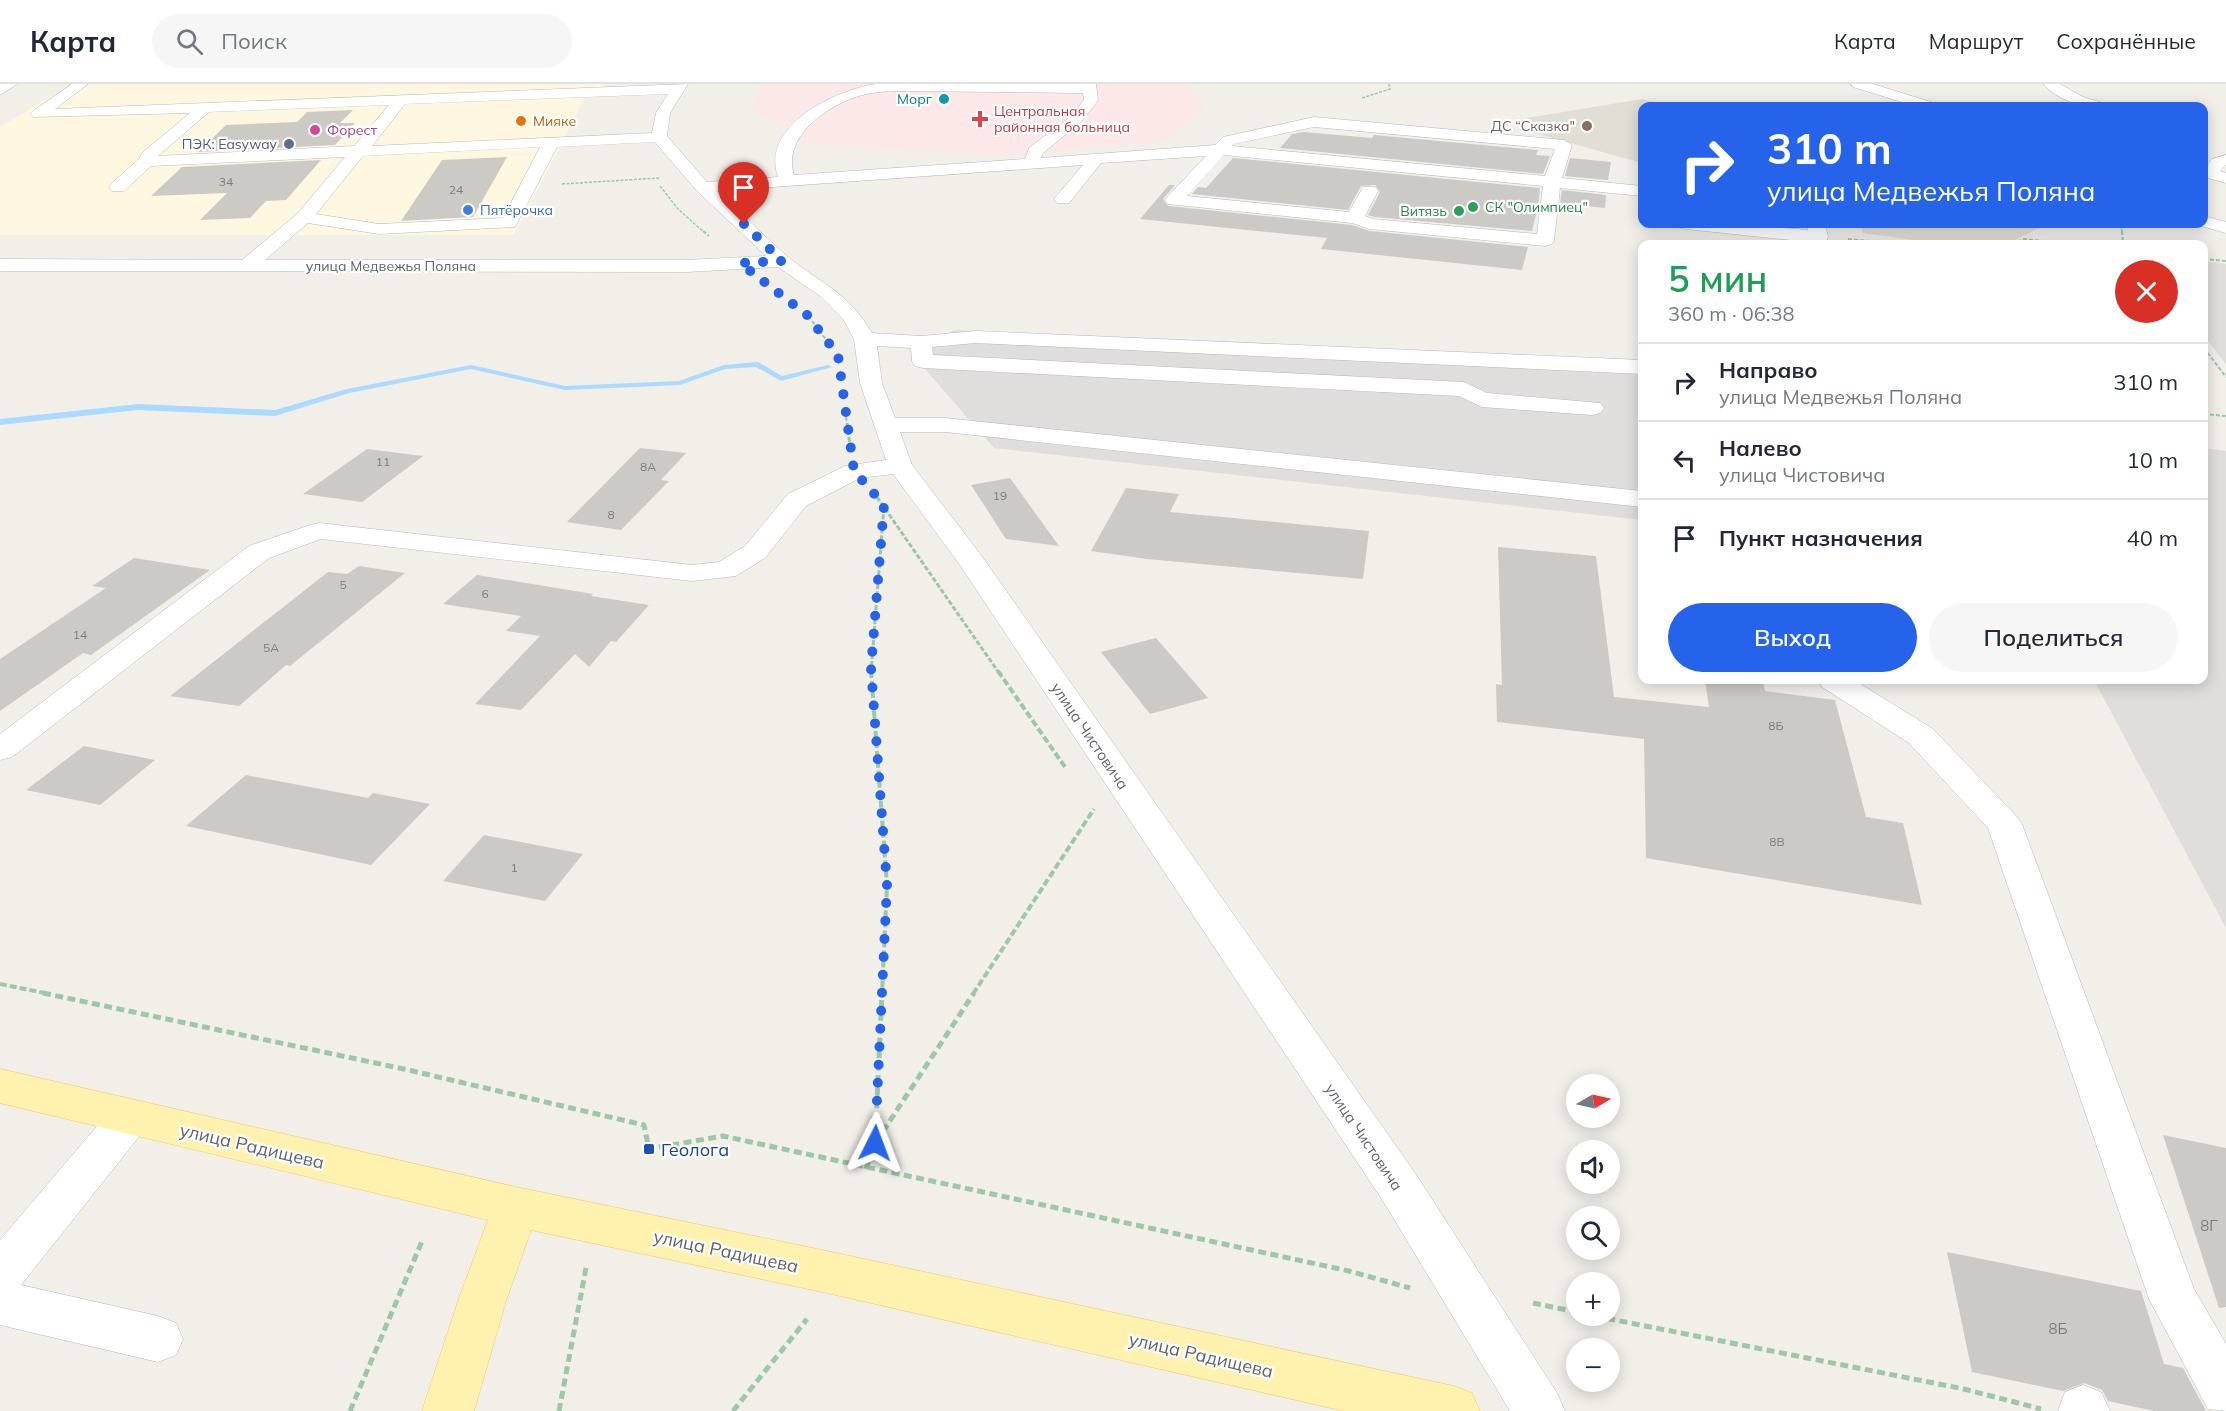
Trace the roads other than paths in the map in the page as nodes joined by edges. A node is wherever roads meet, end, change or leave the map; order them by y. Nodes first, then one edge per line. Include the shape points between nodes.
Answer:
1 (10, 84) edge
2 (81, 84) edge
3 (1858, 84) edge
4 (2050, 84) edge
5 (891, 86) edge
6 (1090, 86) edge
7 (680, 87) edge
8 (0, 91) edge
9 (401, 100) junction
10 (1916, 102) edge
11 (2084, 102) edge
12 (206, 107) junction
13 (659, 137) junction
14 (551, 142) junction
15 (359, 150) junction
16 (1218, 150) junction
17 (1096, 159) junction
18 (2226, 160) edge
19 (147, 161) junction
20 (1032, 163) junction
21 (2226, 177) edge
22 (788, 180) junction
23 (698, 181) junction
24 (1552, 182) junction
25 (118, 187) dead end
26 (1369, 191) dead end
27 (1638, 191) edge
28 (1063, 199) dead end
29 (304, 217) junction
30 (1355, 218) junction
31 (2208, 222) edge
32 (1773, 228) edge
33 (2226, 228) edge
34 (1817, 230) edge
35 (782, 261) junction
36 (0, 265) edge
37 (246, 266) junction
38 (921, 342) junction
39 (851, 347) junction
40 (1638, 367) edge
41 (1592, 408) dead end
42 (886, 425) junction
43 (900, 466) junction
44 (1638, 499) edge
45 (1839, 684) edge
46 (0, 750) edge
47 (0, 1086) edge
48 (130, 1117) junction
49 (516, 1207) junction
50 (0, 1275) edge
51 (0, 1303) edge
52 (158, 1338) dead end
53 (2226, 1392) edge
54 (448, 1411) edge
55 (1454, 1411) edge
56 (1539, 1411) edge

1 - 8 street
2 - 12 street via 38,114
3 - 10 street
4 - 11 street
5 - 6 street
5 - 22 street via 855,92 809,118 789,139 784,153 783,171
6 - 20 street via 1091,100 1075,120 1035,151
7 - 9 street
7 - 13 street via 663,113
9 - 12 street
9 - 15 street
12 - 19 street via 148,156
13 - 14 street via 624,139 598,135
13 - 23 street, улица Чистовича
14 - 15 street
14 - 29 street via 509,223 379,229
15 - 19 street
15 - 29 street
16 - 17 street
16 - 24 street
16 - 24 street via 1229,140 1314,122 1564,145
16 - 30 street via 1174,200
17 - 20 street
17 - 28 street
18 - 21 street via 2218,162 2210,172
19 - 25 street
20 - 22 street
22 - 23 street
23 - 35 street, улица Чистовича
24 - 27 street
24 - 30 street via 1545,240 1370,224
26 - 30 street
29 - 37 street
31 - 33 street
32 - 34 street
35 - 37 street, улица Медвежья Поляна via 686,266
35 - 39 street, улица Чистовича via 852,316
36 - 37 street, улица Медвежья Поляна
38 - 39 street
38 - 40 street via 976,337
38 - 41 street via 923,361 1464,389 1482,400
39 - 42 street, улица Чистовича via 871,383
42 - 43 street, улица Чистовича
42 - 44 street via 945,425
43 - 46 street via 854,471 797,500 754,552 726,570 692,573 319,531 259,552
43 - 56 street, улица Чистовича via 977,571 1399,1187
45 - 53 street via 1921,736 2004,824 2173,1299
47 - 48 main road, улица Радищева
48 - 49 main road, улица Радищева
48 - 50 street
49 - 54 main road
49 - 55 main road, улица Радищева
51 - 52 street

